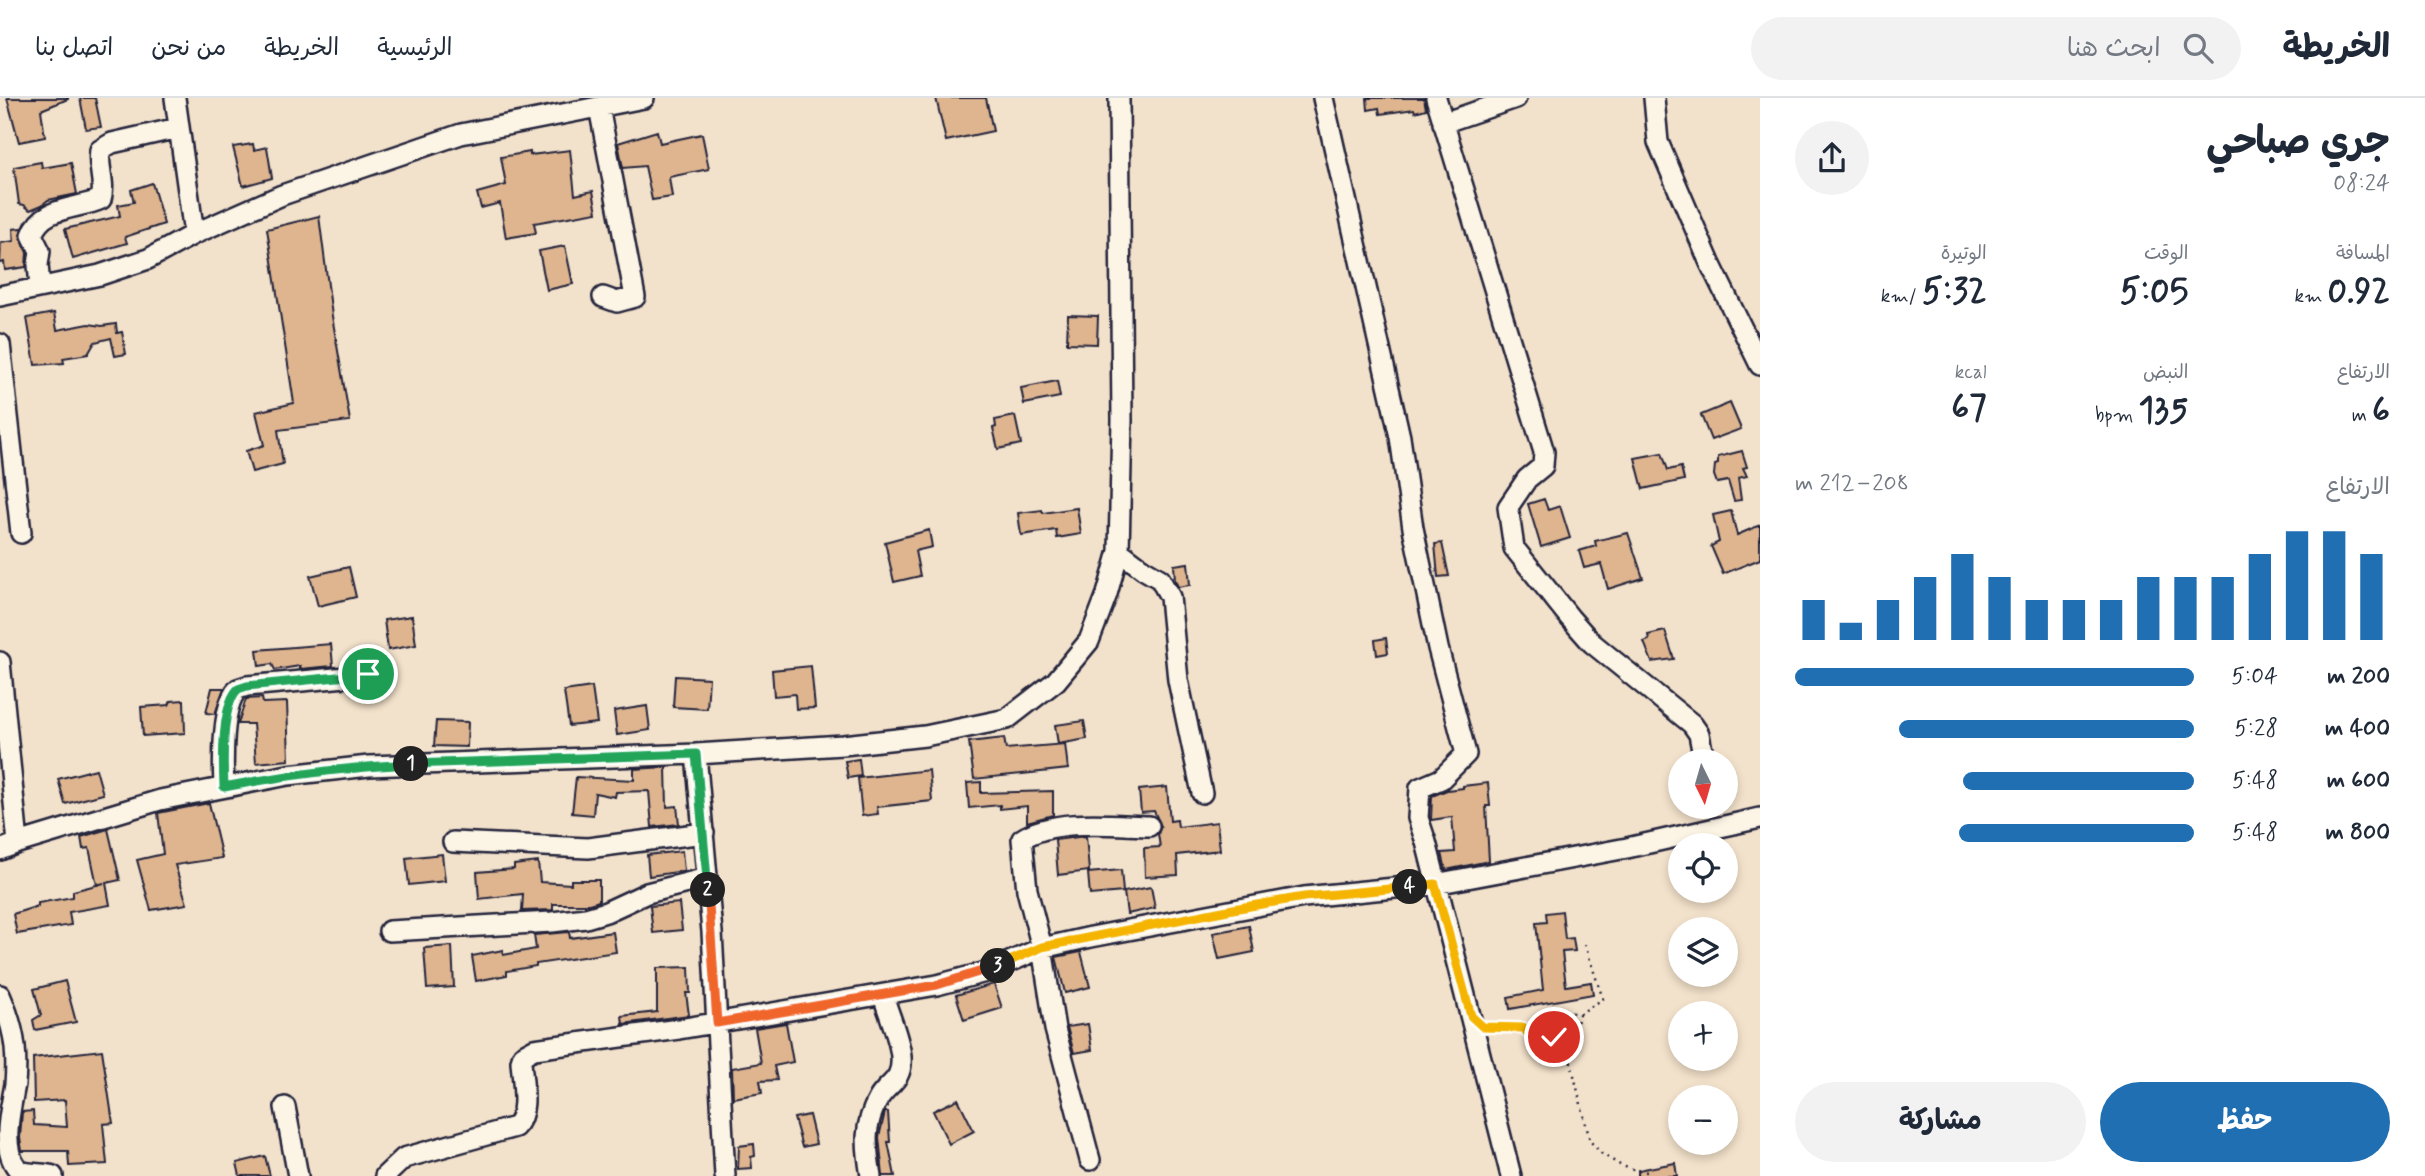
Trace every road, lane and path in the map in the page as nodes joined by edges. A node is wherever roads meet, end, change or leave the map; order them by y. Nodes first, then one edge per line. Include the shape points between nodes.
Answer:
1 (174, 98) edge
2 (644, 98) edge
3 (1119, 98) edge
4 (1323, 98) edge
5 (1436, 98) edge
6 (1516, 98) edge
7 (1654, 98) edge
8 (599, 107) junction
9 (1443, 123) junction
10 (178, 128) junction
11 (194, 233) junction
12 (40, 286) junction
13 (0, 296) edge
14 (603, 297) dead end
15 (0, 344) edge
16 (1760, 365) edge
17 (22, 533) dead end
18 (1119, 551) junction
19 (0, 662) edge
20 (368, 674) dead end
21 (1702, 749) edge
22 (696, 754) junction
23 (224, 787) junction
24 (1202, 793) dead end
25 (1738, 817) edge
26 (1760, 818) edge
27 (1714, 819) edge
28 (1149, 826) dead end
29 (704, 833) junction
30 (453, 842) dead end
31 (9, 847) edge
32 (707, 878) junction
33 (1435, 884) junction
34 (389, 931) dead end
35 (1585, 945) dead end
36 (1042, 947) junction
37 (0, 995) edge
38 (883, 995) junction
39 (1579, 1014) junction
40 (1471, 1016) junction
41 (717, 1023) junction
42 (285, 1107) dead end
43 (1090, 1160) dead end
44 (1648, 1172) dead end
45 (53, 1176) edge
46 (298, 1176) edge
47 (385, 1176) edge
48 (724, 1176) edge
49 (871, 1176) edge
50 (1511, 1176) edge

1 - 10 street
2 - 8 street
3 - 18 street
4 - 33 street via 1397,424 1438,648 1466,754 1441,779 1420,788 1418,818
5 - 9 street
6 - 9 street
7 - 16 street via 1658,142
8 - 11 street via 461,134 282,195
8 - 14 street via 635,297 617,302
9 - 21 street via 1544,452 1543,466 1527,479 1508,507 1514,548 1592,643 1692,724
10 - 11 street
10 - 12 street via 100,150 101,199 51,212 35,228 32,235 40,251
11 - 12 street via 148,259 100,275
12 - 13 street
15 - 17 street
18 - 22 street via 1089,641 1056,681 1007,719 925,736
18 - 24 street via 1160,579 1170,597 1178,680
19 - 31 street
20 - 23 street via 238,689 223,741
22 - 23 street via 369,766
22 - 29 street
23 - 31 street via 160,800
25 - 26 street
27 - 33 street via 1627,848
28 - 36 street via 1086,824 1041,829 1022,839 1027,890
29 - 30 street via 588,848
29 - 32 street
32 - 34 street via 647,894 586,918
32 - 41 street
33 - 36 street via 1304,897
33 - 40 street
35 - 39 path via 1602,999
36 - 38 street via 986,972
36 - 43 street via 1055,1029
37 - 45 street via 15,1046 15,1082 7,1126 11,1152 21,1172
38 - 41 street
38 - 49 street via 901,1057 894,1084 881,1094 870,1114 865,1140
39 - 40 path via 1569,1012 1559,1020 1554,1037 1536,1044 1524,1028 1483,1027
39 - 44 path via 1570,1059 1590,1141 1620,1165
40 - 50 street
41 - 47 street via 527,1051 521,1061 523,1112 515,1127 404,1158
41 - 48 street
42 - 46 street

